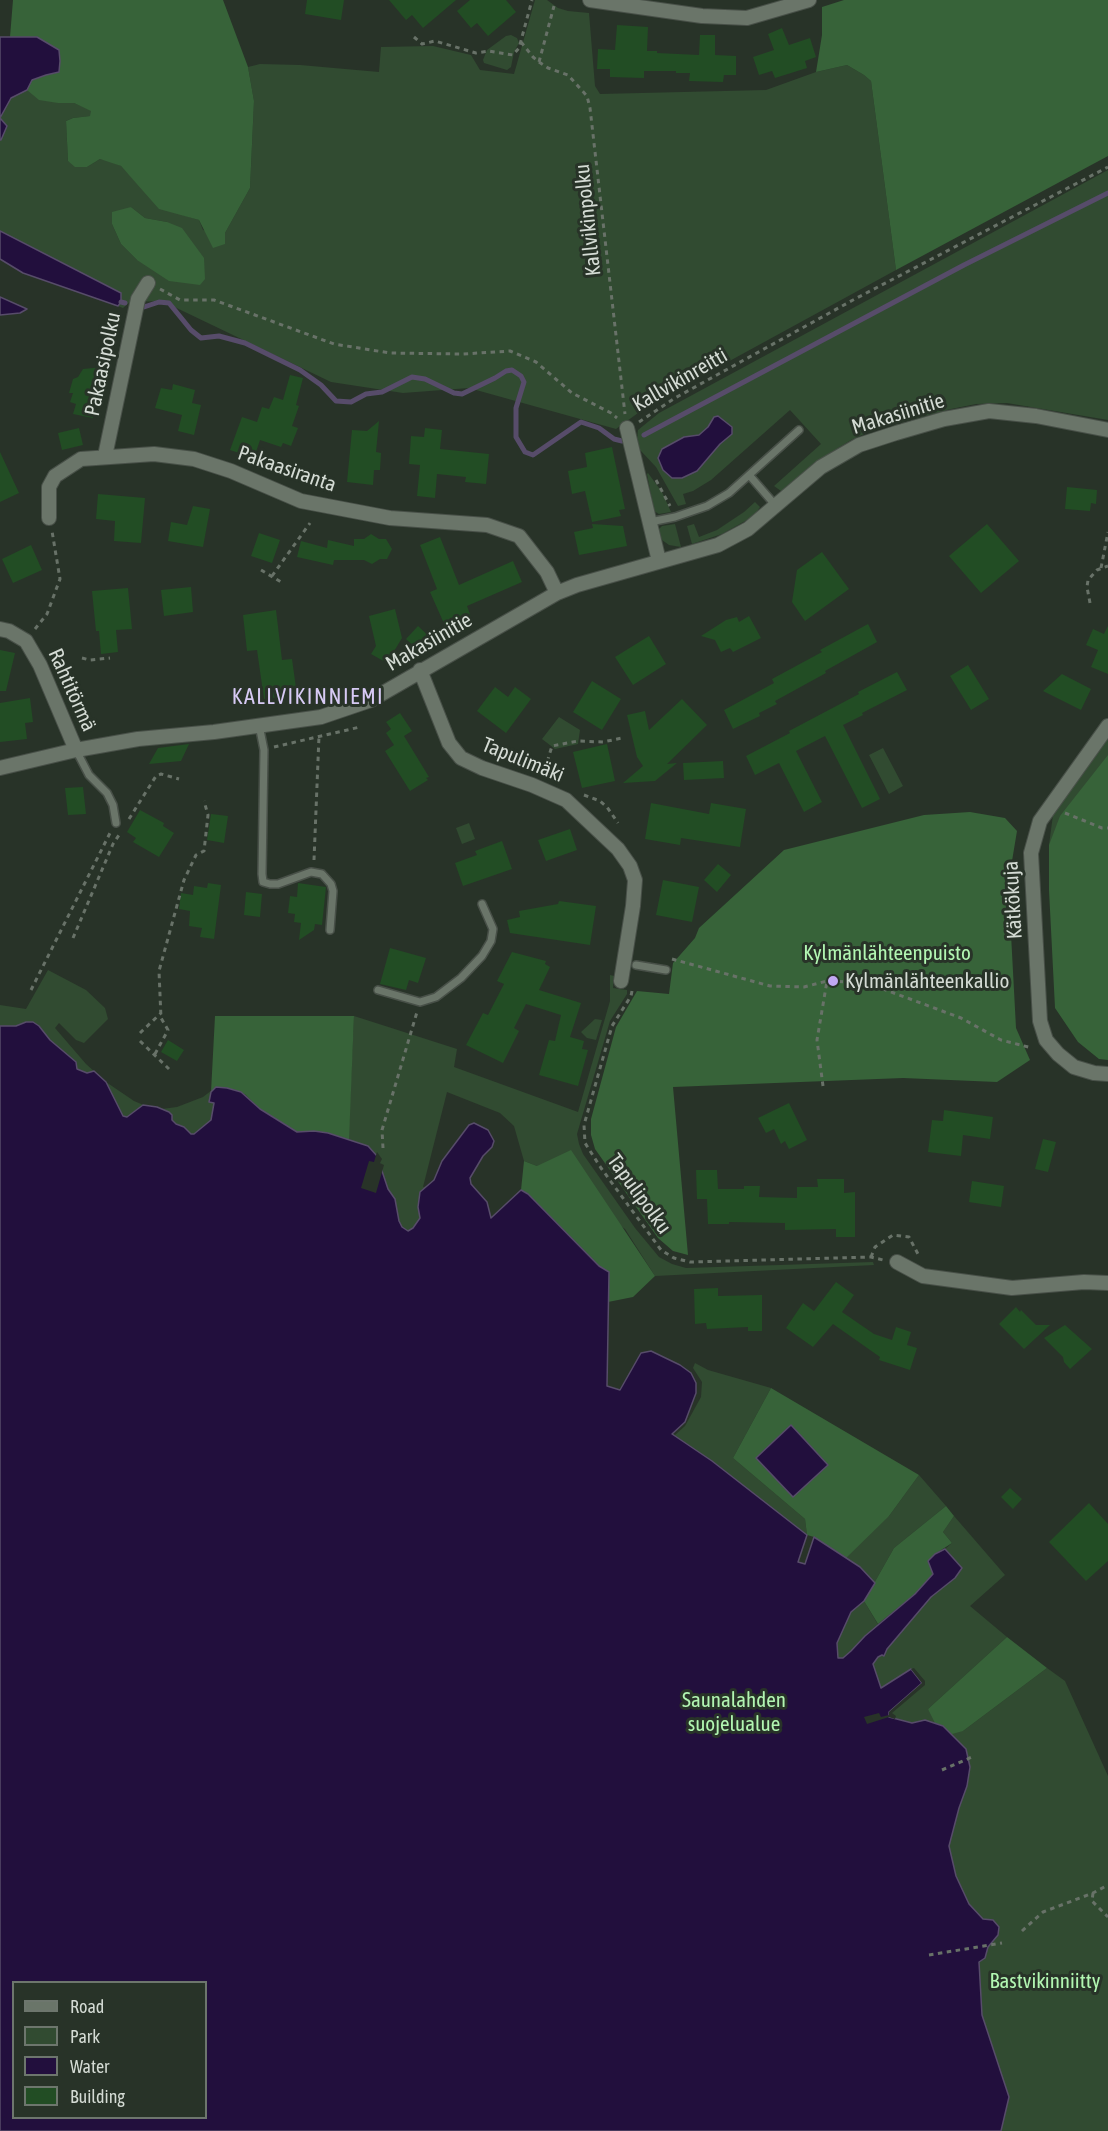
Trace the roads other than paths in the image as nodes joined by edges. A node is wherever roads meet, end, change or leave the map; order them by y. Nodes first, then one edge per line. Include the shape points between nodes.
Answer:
1 (590, 0) edge
2 (809, 0) edge
3 (148, 283) road end
4 (627, 428) road end
5 (799, 430) dead end
6 (1108, 430) edge
7 (105, 456) junction
8 (750, 476) junction
9 (776, 506) junction
10 (49, 518) road end
11 (650, 522) junction
12 (659, 561) junction
13 (557, 593) junction
14 (0, 629) edge
15 (420, 670) junction
16 (259, 725) junction
17 (1108, 726) edge
18 (76, 750) junction
19 (0, 768) edge
20 (116, 823) road end
21 (482, 904) dead end
22 (330, 930) dead end
23 (636, 965) road end
24 (666, 970) dead end
25 (621, 981) dead end
26 (378, 990) dead end
27 (1108, 1074) edge
28 (897, 1262) road end
29 (1108, 1283) edge

1 - 2 street via 702,16 747,18
3 - 7 street, Pakaasipolku via 138,299
4 - 11 street
5 - 8 lane
6 - 9 street, Makasiinitie via 989,411 944,419 859,445 821,467
7 - 10 street, Pakaasiranta via 81,459 55,476 49,487
7 - 13 street, Pakaasiranta via 154,454 194,459 308,502 390,518 487,525 519,536 547,572
8 - 9 lane
8 - 11 lane via 707,506
9 - 12 street, Makasiinitie via 718,545
11 - 12 street
12 - 13 street, Makasiinitie
13 - 15 street, Makasiinitie
14 - 18 street, Rahtitörmä via 26,641
15 - 16 street, Makasiinitie via 371,700 321,717
15 - 25 street, Tapulimäki via 449,743 461,758 566,800 618,849 630,866 635,880 633,906
16 - 18 street, Makasiinitie
16 - 22 lane via 264,750 264,882 278,884 311,872 322,874 333,891
17 - 27 street, Kätkökuja via 1040,821 1031,853 1040,1020 1046,1040 1074,1067
18 - 19 street, Makasiinitie
18 - 20 lane via 89,775 107,793
21 - 26 lane via 493,929 491,941 461,978 436,997 420,1002
23 - 24 lane
28 - 29 street via 923,1276 1012,1288

